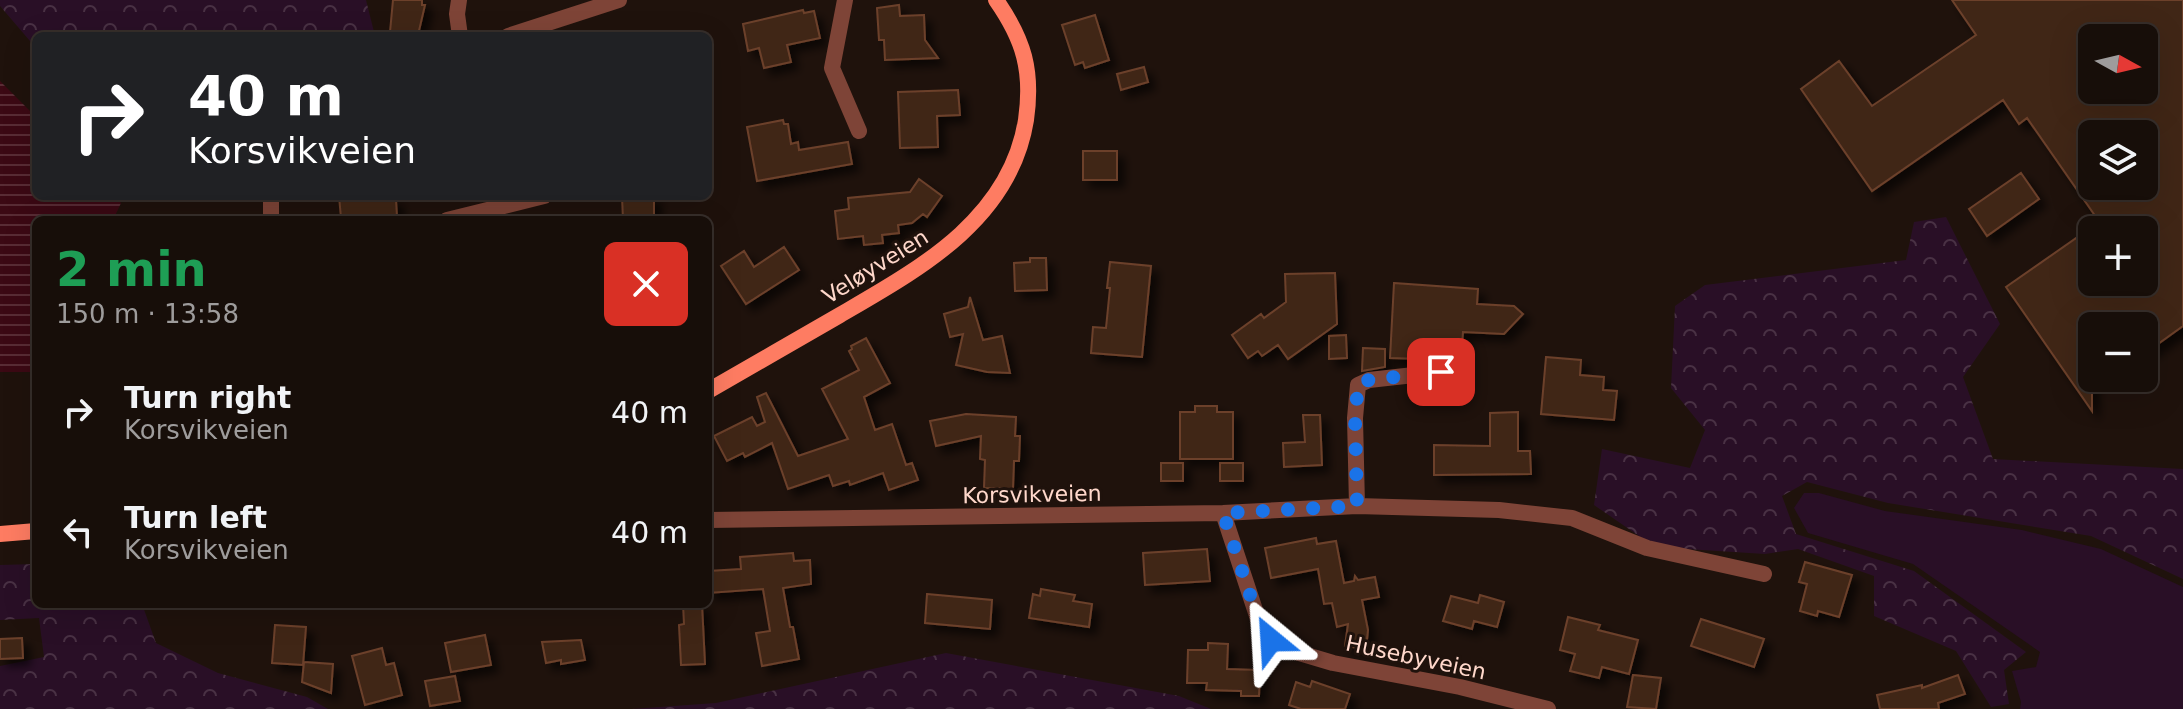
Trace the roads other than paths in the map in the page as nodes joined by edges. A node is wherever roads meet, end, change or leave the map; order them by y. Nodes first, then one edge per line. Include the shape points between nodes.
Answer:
1 (459, 0) edge
2 (619, 0) edge
3 (845, 0) edge
4 (996, 0) edge
5 (459, 32) edge
6 (520, 32) edge
7 (859, 131) dead end
8 (528, 200) edge
9 (463, 216) edge
10 (1441, 372) dead end
11 (712, 389) edge
12 (1357, 506) junction
13 (1223, 513) junction
14 (712, 520) edge
15 (32, 531) edge
16 (0, 534) edge
17 (1764, 574) dead end
18 (1548, 709) edge

1 - 5 street
2 - 6 street
3 - 7 street via 832,68
4 - 11 main road, Veløyveien via 1025,52 1029,80 1023,138 998,194 945,250 910,275
8 - 9 street
10 - 12 street via 1358,385
12 - 13 street, Korsvikveien
12 - 17 street, Korsvikveien via 1572,518 1647,548
13 - 14 street, Korsvikveien
13 - 18 street, Husebyveien via 1260,625 1271,640 1333,663
15 - 16 main road

